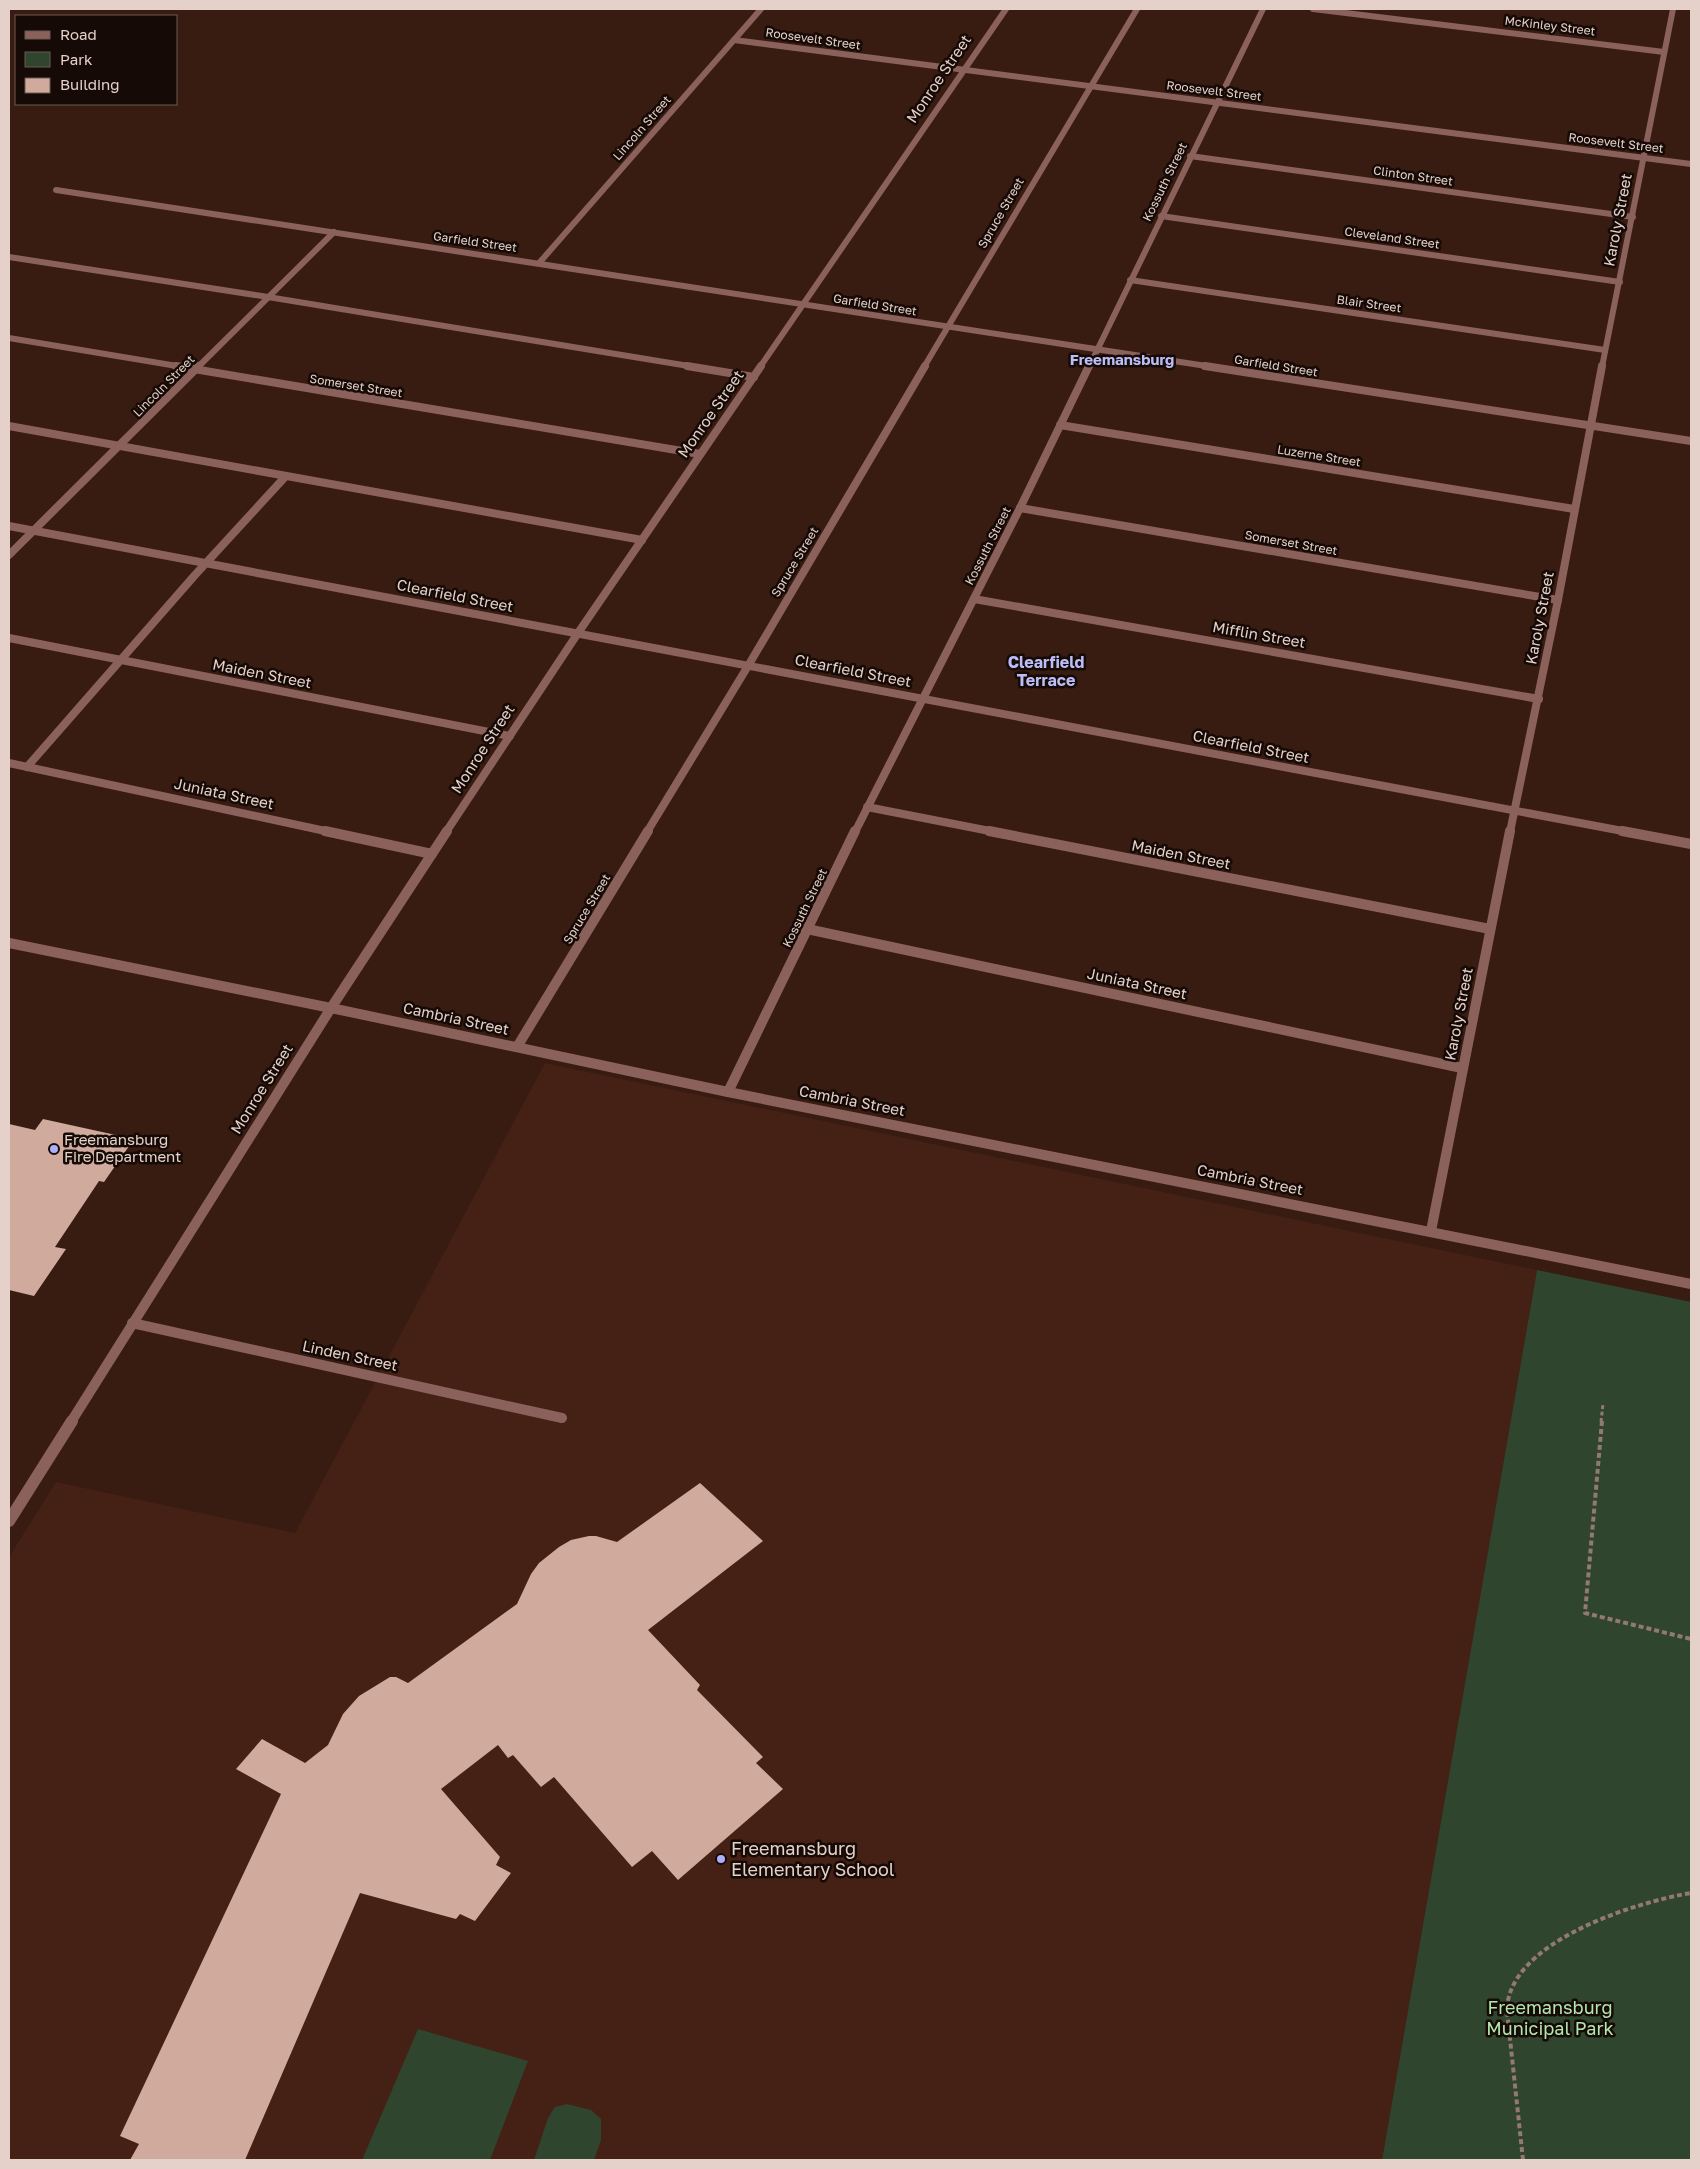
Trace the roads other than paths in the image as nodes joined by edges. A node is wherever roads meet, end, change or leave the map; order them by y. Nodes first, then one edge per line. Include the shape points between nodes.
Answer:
1 (761, 9) edge
2 (1006, 9) edge
3 (1138, 9) edge
4 (1263, 9) edge
5 (1313, 9) edge
6 (1673, 9) edge
7 (734, 40) junction
8 (1664, 52) junction
9 (963, 70) junction
10 (1090, 86) junction
11 (1218, 102) junction
12 (1190, 156) junction
13 (1644, 158) junction
14 (1691, 164) edge
15 (56, 190) dead end
16 (1161, 216) junction
17 (1633, 217) junction
18 (334, 232) junction
19 (9, 257) edge
20 (540, 262) junction
21 (1130, 280) junction
22 (1620, 282) junction
23 (268, 297) junction
24 (804, 305) junction
25 (948, 327) junction
26 (9, 338) edge
27 (1096, 350) junction
28 (1605, 350) junction
29 (194, 371) junction
30 (754, 377) junction
31 (1060, 425) junction
32 (9, 426) edge
33 (1590, 426) junction
34 (1691, 441) edge
35 (119, 447) junction
36 (700, 454) junction
37 (285, 477) junction
38 (1020, 508) junction
39 (1574, 509) junction
40 (9, 526) edge
41 (33, 531) junction
42 (642, 540) junction
43 (9, 555) edge
44 (205, 563) junction
45 (974, 599) junction
46 (1558, 600) junction
47 (578, 634) junction
48 (9, 638) edge
49 (120, 660) junction
50 (748, 666) junction
51 (923, 698) junction
52 (1539, 699) junction
53 (510, 736) junction
54 (9, 763) edge
55 (27, 767) junction
56 (867, 807) junction
57 (1515, 811) junction
58 (1691, 844) edge
59 (432, 854) junction
60 (807, 929) junction
61 (1490, 929) junction
62 (9, 943) edge
63 (331, 1008) junction
64 (518, 1047) junction
65 (1462, 1068) junction
66 (728, 1092) junction
67 (1430, 1231) junction
68 (1691, 1284) edge
69 (132, 1323) junction
70 (562, 1418) dead end
71 (9, 1521) edge

1 - 7 street, Lincoln Street
2 - 9 street, Monroe Street
3 - 10 street, Spruce Street
4 - 11 street, Kossuth Street
5 - 8 street, McKinley Street
6 - 8 street, Karoly Street
7 - 9 street, Roosevelt Street
7 - 20 street, Lincoln Street
8 - 13 street, Karoly Street
9 - 10 street, Roosevelt Street
9 - 24 street, Monroe Street
10 - 11 street, Roosevelt Street
10 - 25 street, Spruce Street
11 - 12 street, Kossuth Street
11 - 13 street, Roosevelt Street
12 - 16 street, Kossuth Street
12 - 17 street, Clinton Street
13 - 14 street, Roosevelt Street
13 - 17 street, Karoly Street
15 - 18 street, Garfield Street
16 - 21 street, Kossuth Street
16 - 22 street, Cleveland Street
17 - 22 street, Karoly Street
18 - 20 street, Garfield Street
18 - 23 street, Lincoln Street
19 - 23 street
20 - 24 street, Garfield Street
21 - 27 street, Kossuth Street
21 - 28 street, Blair Street
22 - 28 street, Karoly Street
23 - 29 street, Lincoln Street
23 - 30 street
24 - 25 street, Garfield Street
24 - 30 street, Monroe Street
25 - 27 street, Garfield Street
25 - 50 street, Spruce Street
26 - 29 street, Somerset Street
27 - 31 street, Kossuth Street
27 - 33 street, Garfield Street
28 - 33 street, Karoly Street
29 - 35 street, Lincoln Street
29 - 36 street, Somerset Street
30 - 36 street, Monroe Street
31 - 38 street, Kossuth Street
31 - 39 street, Luzerne Street
32 - 35 street
33 - 34 street, Garfield Street
33 - 39 street, Karoly Street
35 - 37 street
35 - 41 street, Lincoln Street
36 - 42 street, Monroe Street
37 - 42 street
37 - 44 street
38 - 45 street, Kossuth Street
38 - 46 street, Somerset Street
39 - 46 street, Karoly Street
40 - 41 street, Clearfield Street
41 - 43 street, Lincoln Street
41 - 44 street, Clearfield Street
42 - 47 street, Monroe Street
44 - 47 street, Clearfield Street
44 - 49 street
45 - 51 street, Kossuth Street
45 - 52 street, Mifflin Street
46 - 52 street, Karoly Street
47 - 50 street, Clearfield Street
47 - 53 street, Monroe Street
48 - 49 street, Maiden Street
49 - 53 street, Maiden Street
49 - 55 street
50 - 51 street, Clearfield Street
50 - 64 street, Spruce Street
51 - 56 street, Kossuth Street
51 - 57 street, Clearfield Street
52 - 57 street, Karoly Street
53 - 59 street, Monroe Street
54 - 55 street, Juniata Street
55 - 59 street, Juniata Street
56 - 60 street, Kossuth Street
56 - 61 street, Maiden Street
57 - 58 street, Clearfield Street
57 - 61 street, Karoly Street
59 - 63 street, Monroe Street
60 - 65 street, Juniata Street
60 - 66 street, Kossuth Street
61 - 65 street, Karoly Street
62 - 63 street, Cambria Street
63 - 64 street, Cambria Street
63 - 69 street, Monroe Street
64 - 66 street, Cambria Street
65 - 67 street, Karoly Street
66 - 67 street, Cambria Street
67 - 68 street, Cambria Street
69 - 70 street, Linden Street
69 - 71 street, Monroe Street

